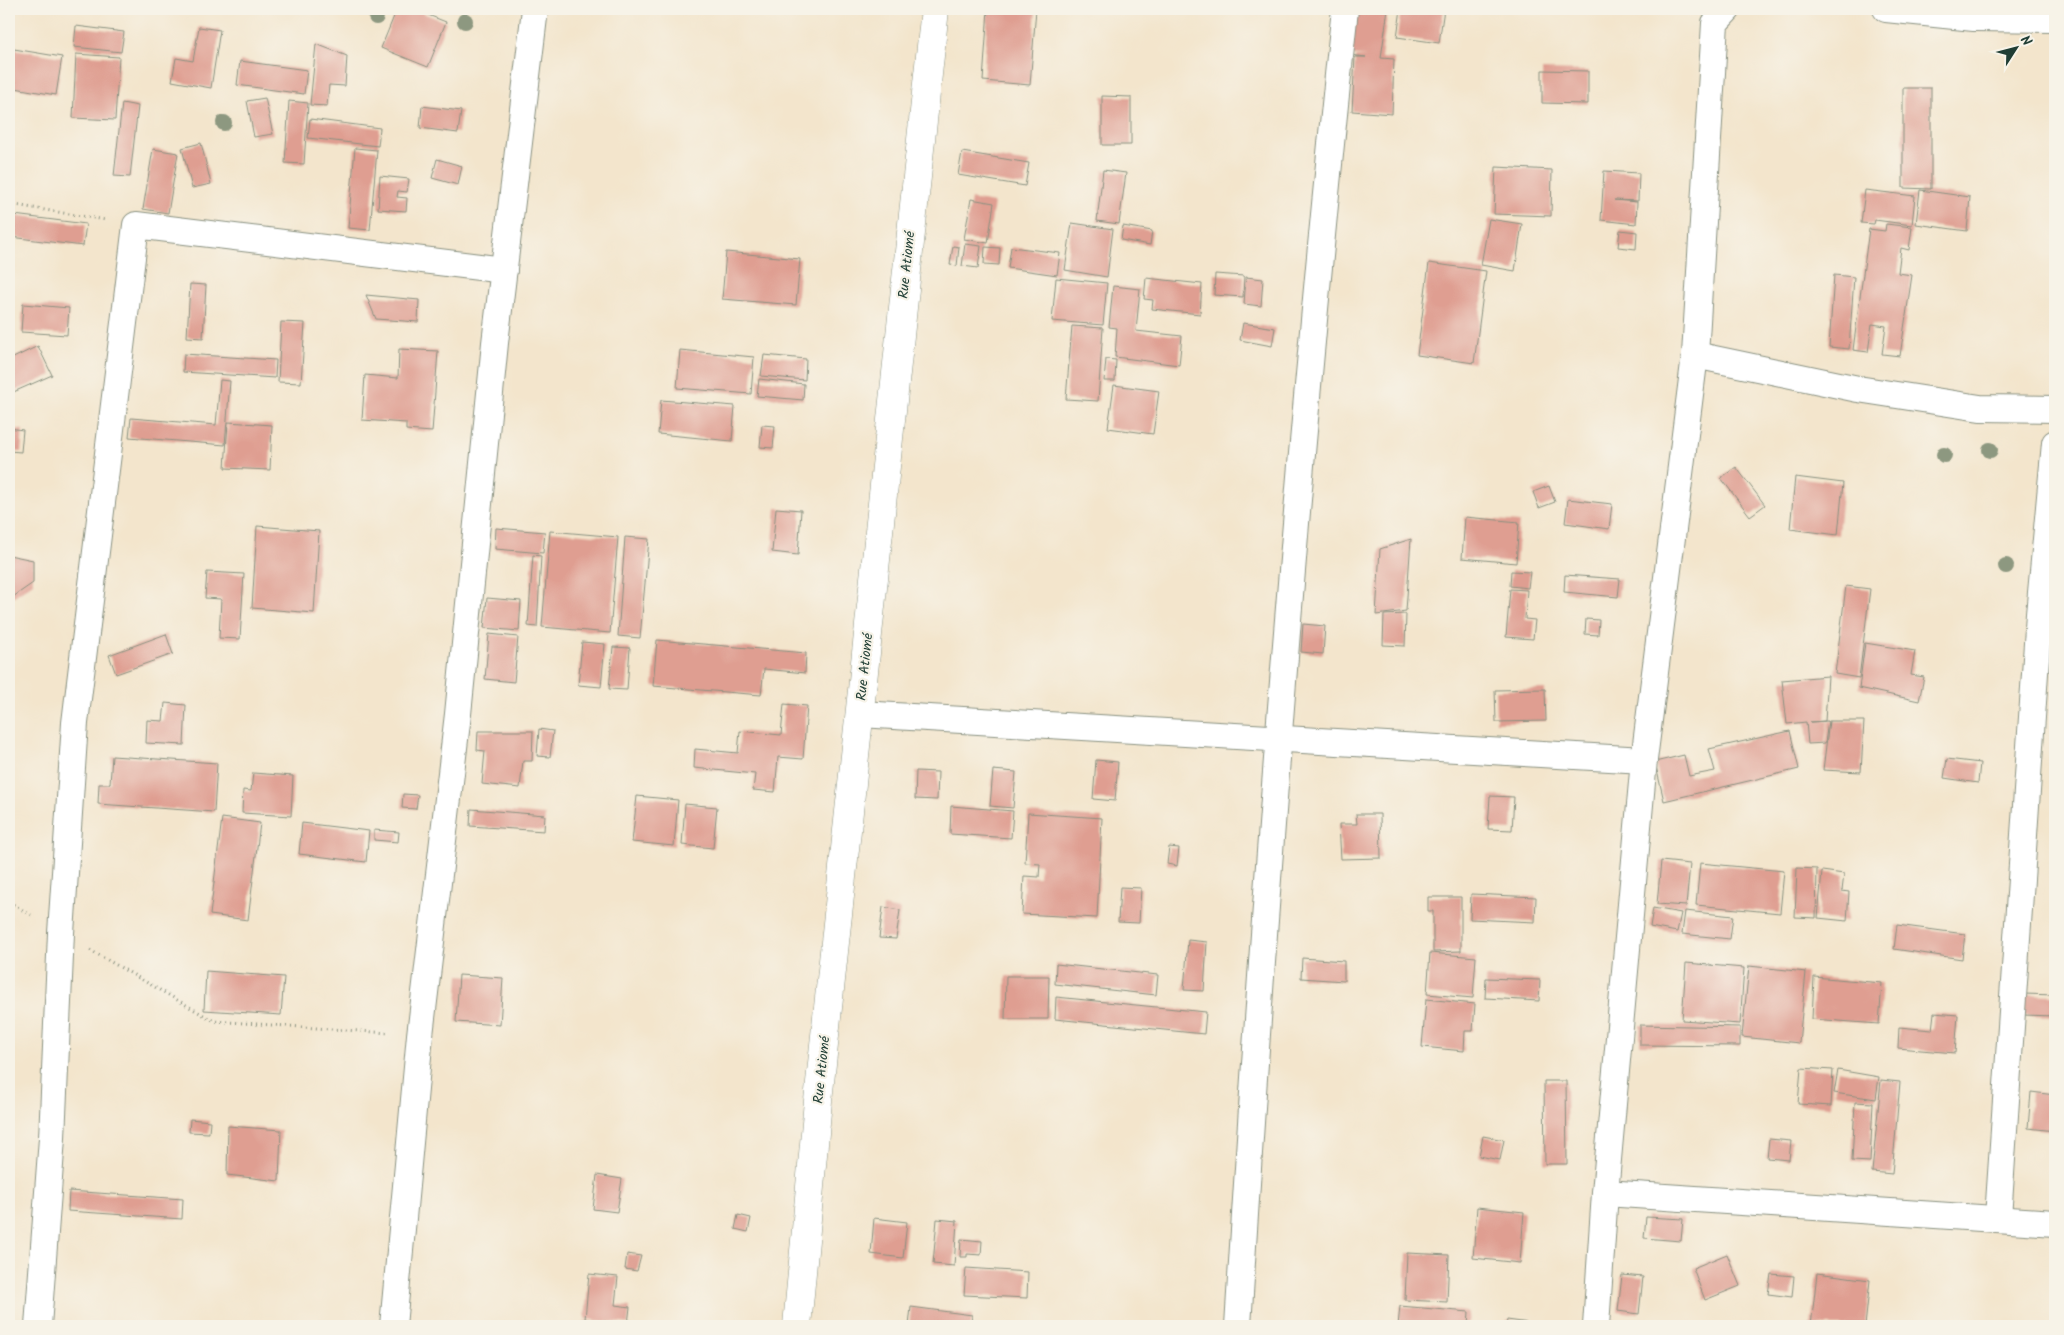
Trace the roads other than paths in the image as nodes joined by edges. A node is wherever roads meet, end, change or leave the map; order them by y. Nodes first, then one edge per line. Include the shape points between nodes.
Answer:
1 (536, 9) edge
2 (935, 9) edge
3 (1345, 9) edge
4 (1728, 9) edge
5 (1886, 9) edge
6 (2055, 19) edge
7 (504, 270) junction
8 (1695, 355) junction
9 (2055, 410) edge
10 (2055, 443) edge
11 (860, 714) junction
12 (1279, 740) junction
13 (1644, 760) junction
14 (1605, 1193) junction
15 (1998, 1218) junction
16 (2055, 1223) edge
17 (38, 1326) edge
18 (392, 1326) edge
19 (797, 1326) edge
20 (1238, 1326) edge
21 (1596, 1326) edge

1 - 7 street
2 - 11 street, Rue Atiomé
3 - 12 street via 1321,234
4 - 8 street via 1715,23
5 - 6 street via 1974,18
7 - 17 street via 136,225 75,723
7 - 18 street via 458,714 420,1035
8 - 9 street via 1858,389 1971,406
8 - 13 street
10 - 15 street via 2039,614
11 - 12 street
11 - 19 street, Rue Atiomé
12 - 13 street
12 - 20 street
13 - 14 street
14 - 15 street
14 - 21 street
15 - 16 street

